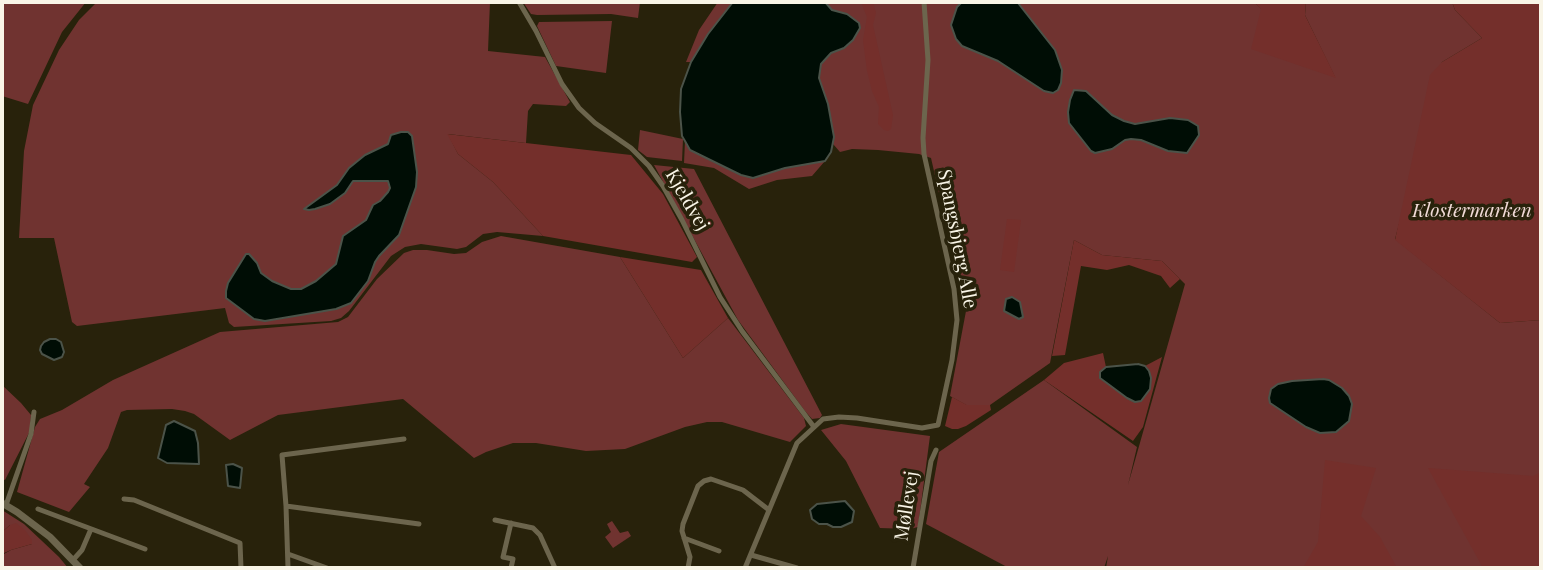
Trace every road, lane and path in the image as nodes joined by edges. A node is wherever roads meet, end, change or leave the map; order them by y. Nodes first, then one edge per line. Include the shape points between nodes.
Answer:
1 (519, 2) edge
2 (924, 2) edge
3 (34, 411) dead end
4 (814, 426) junction
5 (404, 439) dead end
6 (936, 450) dead end
7 (124, 499) dead end
8 (4, 504) edge
9 (286, 506) junction
10 (38, 509) dead end
11 (769, 510) junction
12 (495, 520) dead end
13 (419, 523) dead end
14 (511, 523) junction
15 (91, 529) junction
16 (684, 538) junction
17 (145, 549) dead end
18 (719, 551) dead end
19 (288, 554) junction
20 (751, 555) junction
21 (74, 560) junction
22 (80, 568) edge
23 (241, 568) edge
24 (288, 568) edge
25 (327, 568) edge
26 (511, 568) edge
27 (555, 568) edge
28 (688, 568) edge
29 (745, 568) edge
30 (797, 568) edge
31 (913, 568) edge

1 - 4 street, Kjeldvej via 579,108 631,148 663,186 720,297
2 - 4 street, Spangsbjerg Alle via 928,60 923,138 957,320 938,425 922,428 839,417 823,419
3 - 8 street via 32,434
4 - 11 street via 797,443
5 - 9 street via 282,455
6 - 31 street, Møllevej
7 - 23 street via 240,543
8 - 21 street
9 - 13 street
9 - 19 street
10 - 15 street
11 - 16 street via 743,490 704,481 683,524
11 - 20 street
12 - 14 street
14 - 26 street via 503,557 513,559
14 - 27 street via 533,528 540,535
15 - 17 street
15 - 21 street
16 - 18 street
16 - 28 street via 690,556
19 - 24 street
19 - 25 street
20 - 29 street
20 - 30 street
21 - 22 street

